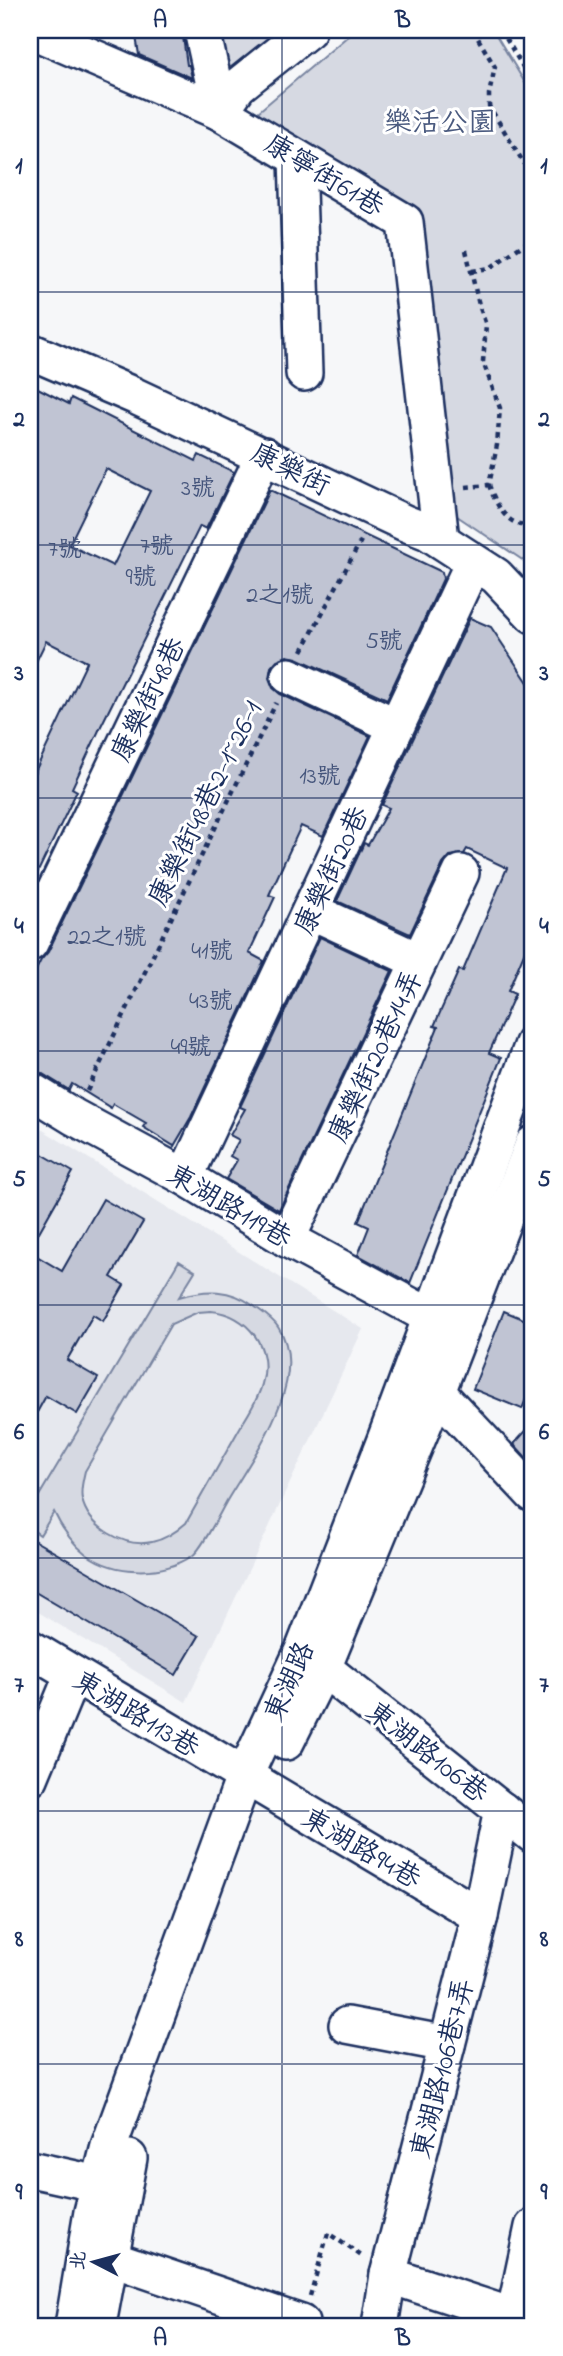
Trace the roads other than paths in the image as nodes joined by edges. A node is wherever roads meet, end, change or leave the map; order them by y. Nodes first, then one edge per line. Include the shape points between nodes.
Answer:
1 (30, 30) edge
2 (202, 30) edge
3 (308, 30) edge
4 (220, 112) junction
5 (298, 158) junction
6 (30, 351) edge
7 (304, 373) dead end
8 (264, 455) junction
9 (441, 540) junction
10 (473, 563) junction
11 (533, 615) edge
12 (289, 676) road end
13 (396, 726) junction
14 (461, 873) dead end
15 (311, 911) junction
16 (30, 943) edge
17 (419, 961) junction
18 (533, 1044) edge
19 (30, 1090) edge
20 (533, 1144) edge
21 (185, 1177) junction
22 (287, 1239) junction
23 (431, 1317) junction
24 (437, 1392) junction
25 (533, 1494) edge
26 (30, 1648) edge
27 (323, 1668) junction
28 (73, 1674) junction
29 (30, 1778) edge
30 (254, 1783) junction
31 (502, 1810) junction
32 (533, 1835) edge
33 (480, 1916) junction
34 (347, 2025) dead end
35 (447, 2044) junction
36 (30, 2169) edge
37 (111, 2186) junction
38 (533, 2227) edge
39 (110, 2258) junction
40 (388, 2275) junction
41 (520, 2322) edge
42 (301, 2323) road end
43 (74, 2326) edge
44 (97, 2326) edge
45 (380, 2326) edge

1 - 4 street, 康寧街61巷
2 - 4 street
3 - 4 street via 238,86
4 - 5 street, 康寧街61巷
5 - 7 street
5 - 9 street, 康寧街61巷 via 405,222
6 - 8 street, 康樂街
8 - 9 street, 康樂街
8 - 16 street, 康樂街48巷
9 - 10 street, 康樂街
10 - 11 street, 康樂街 via 496,576
10 - 13 street, 康樂街20巷
12 - 13 street
13 - 15 street, 康樂街20巷
14 - 17 street, 康樂街20巷14弄
15 - 17 street
15 - 21 street, 康樂街20巷
17 - 22 street, 康樂街20巷14弄
18 - 23 street, 東湖路
19 - 21 street, 東湖路119巷
20 - 24 street, 東湖路
21 - 22 street, 東湖路119巷
22 - 23 street, 東湖路119巷
23 - 24 street
23 - 30 street, 東湖路
24 - 25 street
24 - 27 street, 東湖路
26 - 28 street, 東湖路113巷
27 - 30 street, 東湖路
27 - 31 street, 東湖路106巷
28 - 29 street
28 - 30 street, 東湖路113巷
30 - 33 street, 東湖路94巷
30 - 37 street, 東湖路 via 108,2146
31 - 32 street, 東湖路106巷
31 - 33 street, 東湖路106巷7弄
33 - 35 street, 東湖路106巷7弄
34 - 35 street
35 - 40 street, 東湖路106巷7弄
36 - 37 street
37 - 39 street, 東湖路
37 - 43 street, 東湖路 via 92,2213
38 - 41 street
39 - 42 street
39 - 44 street, 東湖路
40 - 41 street
40 - 45 street, 東湖路106巷7弄

